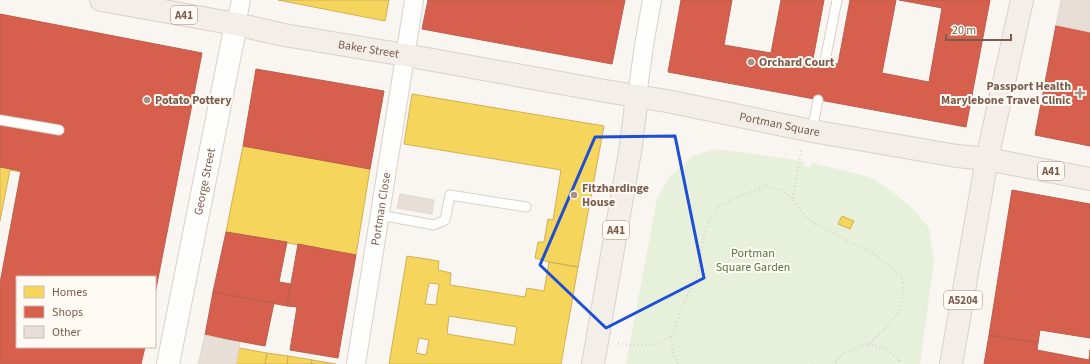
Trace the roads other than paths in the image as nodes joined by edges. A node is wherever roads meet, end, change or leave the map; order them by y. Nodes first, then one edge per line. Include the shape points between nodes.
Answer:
1 (101, 0) edge
2 (241, 0) edge
3 (414, 0) edge
4 (652, 0) edge
5 (837, 0) edge
6 (1022, 0) edge
7 (236, 24) junction
8 (405, 55) junction
9 (825, 61) dead end
10 (637, 96) junction
11 (818, 100) dead end
12 (0, 120) edge
13 (59, 130) dead end
14 (812, 131) junction
15 (986, 159) junction
16 (1090, 179) edge
17 (526, 207) dead end
18 (380, 215) junction
19 (168, 364) edge
20 (356, 364) edge
21 (594, 364) edge
22 (951, 364) edge

1 - 7 main road, Baker Street / A41
2 - 7 street, George Street
3 - 8 street, Portman Close
4 - 10 street
5 - 9 lane
6 - 15 main road, A5204
7 - 8 main road, Baker Street / A41 via 284,35
7 - 19 street, George Street
8 - 10 main road, Baker Street / A41
8 - 18 street, Portman Close
10 - 14 main road, Portman Square / A41
10 - 21 main road, A41
11 - 14 lane
12 - 13 lane
14 - 15 main road, Portman Square / A41 via 935,153
15 - 16 main road, A41
15 - 22 main road, A5204
17 - 18 lane via 450,194 445,220 434,225
18 - 20 street, Portman Close

